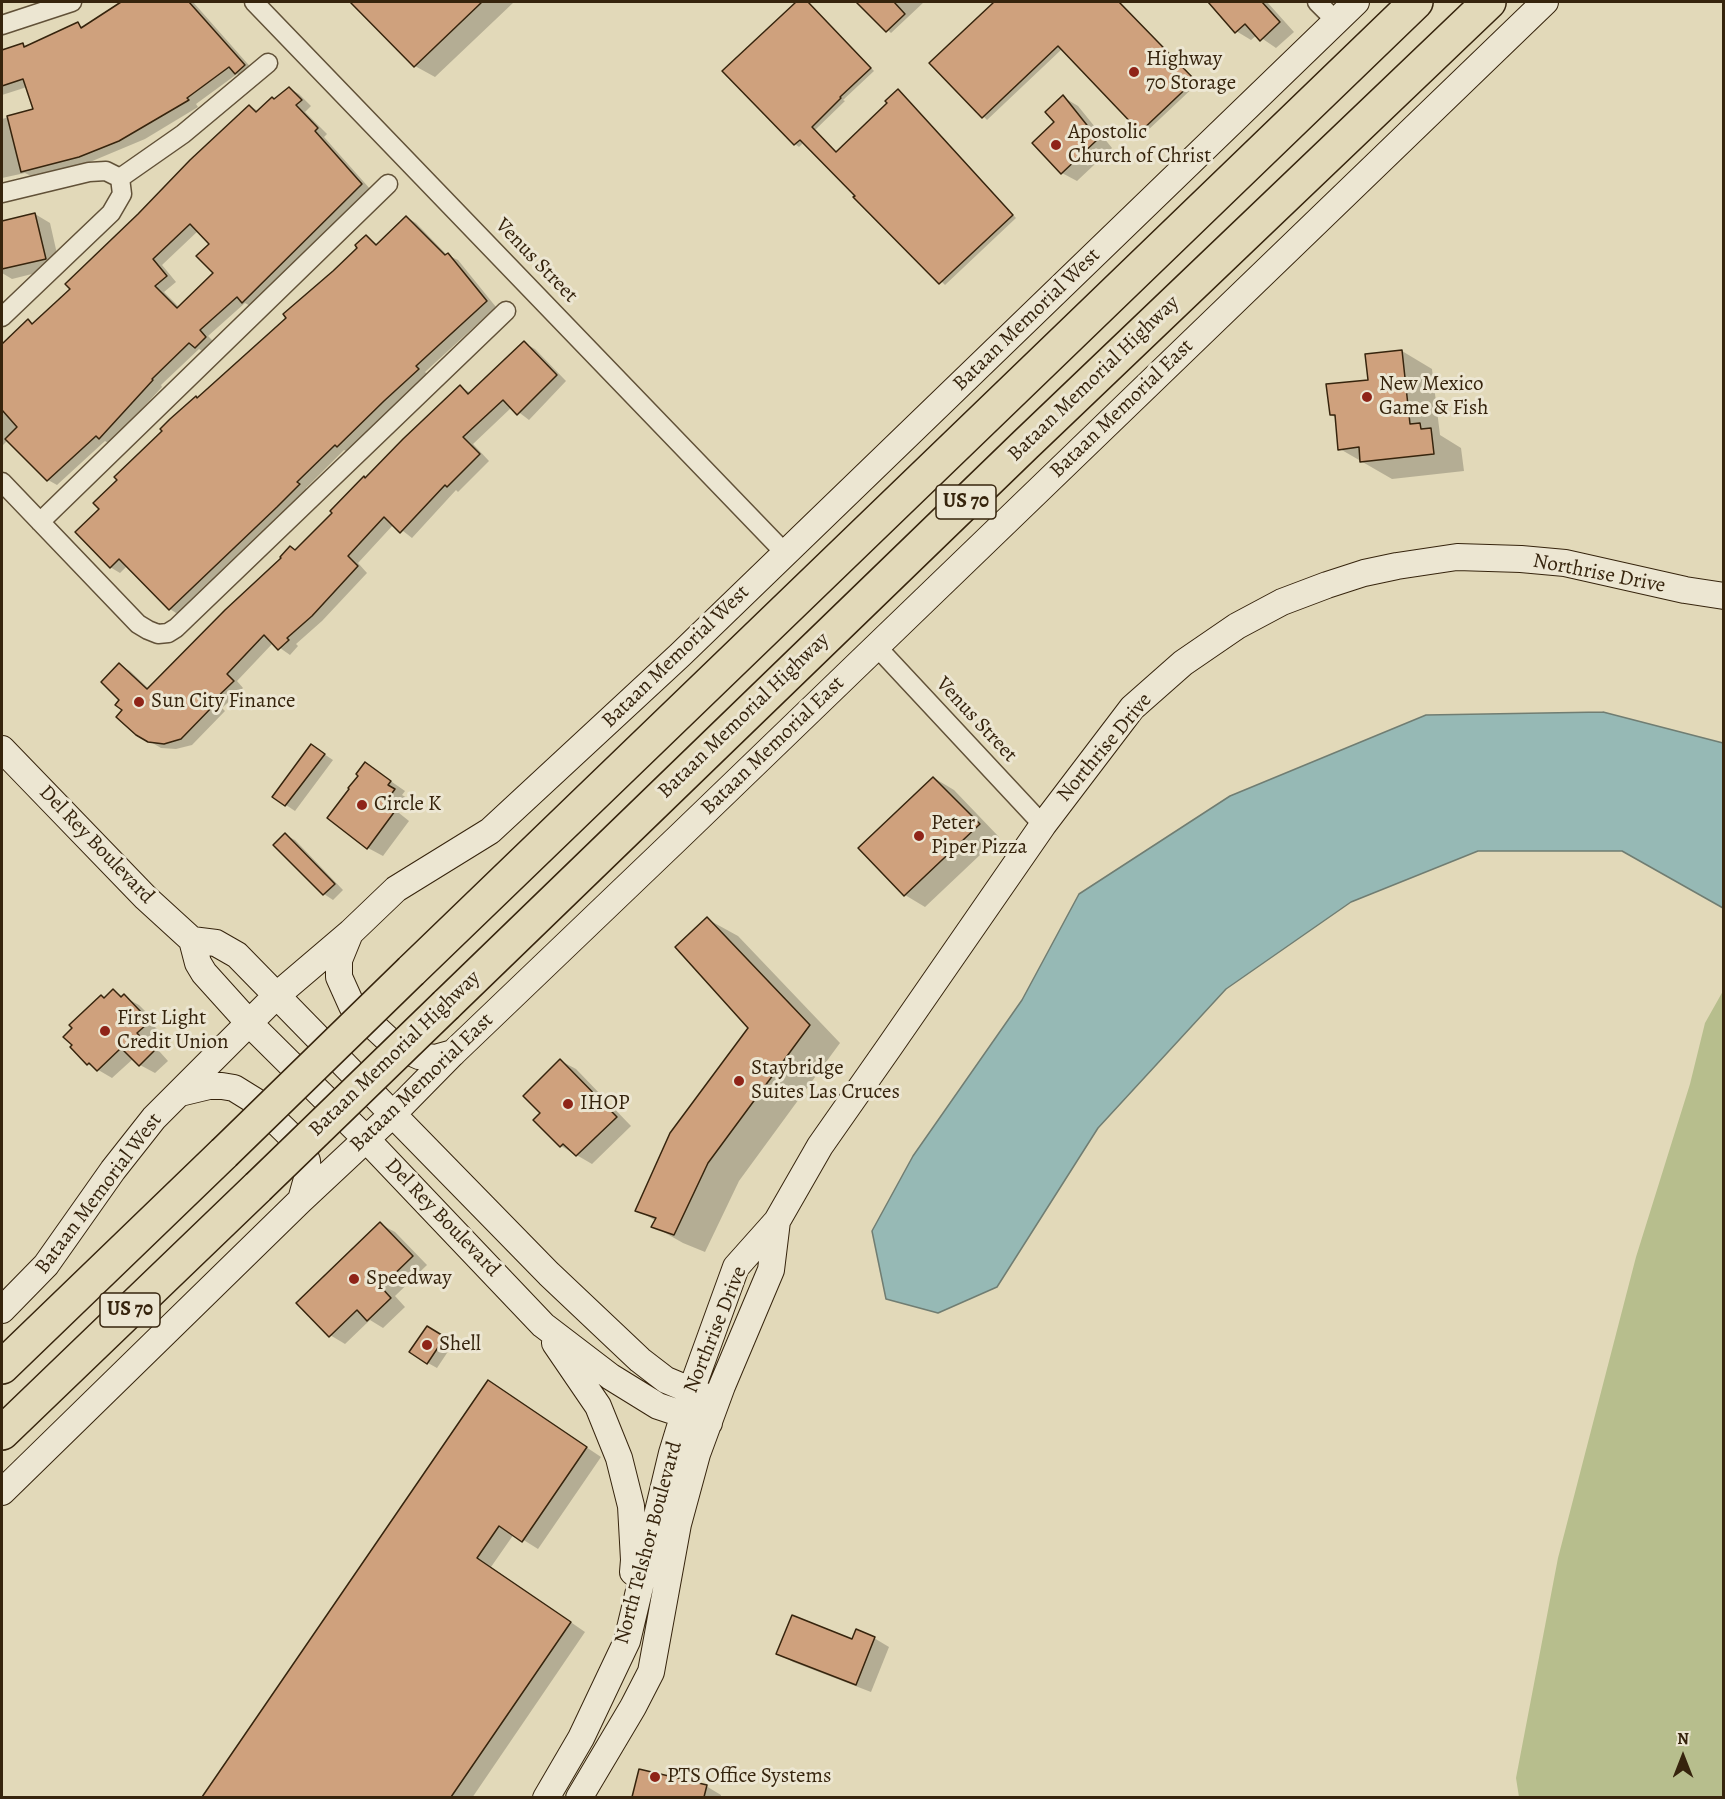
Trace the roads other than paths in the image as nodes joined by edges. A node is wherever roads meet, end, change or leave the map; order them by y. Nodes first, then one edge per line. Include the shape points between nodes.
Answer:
1 (72, 2) edge
2 (254, 2) edge
3 (1317, 2) edge
4 (1356, 2) edge
5 (1416, 2) edge
6 (1489, 2) edge
7 (1545, 2) edge
8 (1336, 21) junction
9 (2, 25) edge
10 (268, 63) dead end
11 (120, 178) junction
12 (388, 184) dead end
13 (2, 193) edge
14 (506, 311) dead end
15 (2, 317) edge
16 (2, 482) edge
17 (40, 522) junction
18 (785, 553) junction
19 (1724, 596) edge
20 (876, 646) junction
21 (2, 749) edge
22 (1043, 825) junction
23 (350, 933) junction
24 (192, 940) junction
25 (276, 996) junction
26 (249, 1024) junction
27 (453, 1053) junction
28 (179, 1094) junction
29 (392, 1115) junction
30 (366, 1139) junction
31 (301, 1200) junction
32 (777, 1221) junction
33 (549, 1274) junction
34 (518, 1298) junction
35 (2, 1310) edge
36 (543, 1325) junction
37 (2, 1367) edge
38 (687, 1403) junction
39 (712, 1412) junction
40 (2, 1433) edge
41 (2, 1492) edge
42 (627, 1641) junction
43 (546, 1797) edge
44 (579, 1797) edge

1 - 9 street
2 - 18 street, Venus Street
3 - 8 street
4 - 8 main road, Bataan Memorial West
5 - 37 highway, US 70, bridge
6 - 40 highway, Bataan Memorial Highway / US 70, bridge
7 - 20 main road, Bataan Memorial East
8 - 18 main road, Bataan Memorial West
10 - 11 street via 183,134
11 - 13 street via 106,171 89,172
11 - 15 street via 122,194 116,207
12 - 17 street
14 - 17 street via 168,633 158,634 138,624
16 - 17 street
18 - 23 main road, Bataan Memorial West via 490,831 396,889
19 - 22 main road, Northrise Drive via 1685,591 1565,563 1457,557 1364,573 1327,585 1237,626 1183,663 1132,708
20 - 22 street, Venus Street
20 - 27 main road, Bataan Memorial East
21 - 24 main road, Del Rey Boulevard
22 - 32 main road, Northrise Drive via 820,1146
23 - 25 main road, Bataan Memorial West
23 - 27 main road via 339,960 339,977 352,1006 394,1045 419,1056 435,1058
24 - 25 main road, Del Rey Boulevard via 227,948
24 - 26 main road, Del Rey Boulevard via 204,973
25 - 26 main road, Bataan Memorial West
25 - 29 main road, Del Rey Boulevard
26 - 28 main road, Bataan Memorial West
26 - 30 main road, Del Rey Boulevard
27 - 29 main road, Bataan Memorial East
28 - 31 main road via 222,1086 234,1088 255,1101 303,1151 308,1175
28 - 35 main road, Bataan Memorial West via 133,1143 46,1265
29 - 30 main road, Bataan Memorial East
29 - 33 main road, Del Rey Boulevard
30 - 31 main road, Bataan Memorial East
30 - 34 main road, Del Rey Boulevard
31 - 41 main road, Bataan Memorial East
32 - 38 main road, Northrise Drive via 736,1267
32 - 39 main road, Northrise Drive via 771,1270
33 - 34 main road
33 - 38 main road, Del Rey Boulevard
34 - 36 main road, Del Rey Boulevard
36 - 38 main road, Del Rey Boulevard via 611,1377 658,1406
36 - 42 main road via 598,1406 620,1458 631,1506 634,1560
38 - 39 main road, Del Rey Boulevard
38 - 42 main road, North Telshor Boulevard via 659,1500
39 - 44 main road, North Telshor Boulevard via 678,1524 651,1672
42 - 43 main road, North Telshor Boulevard

